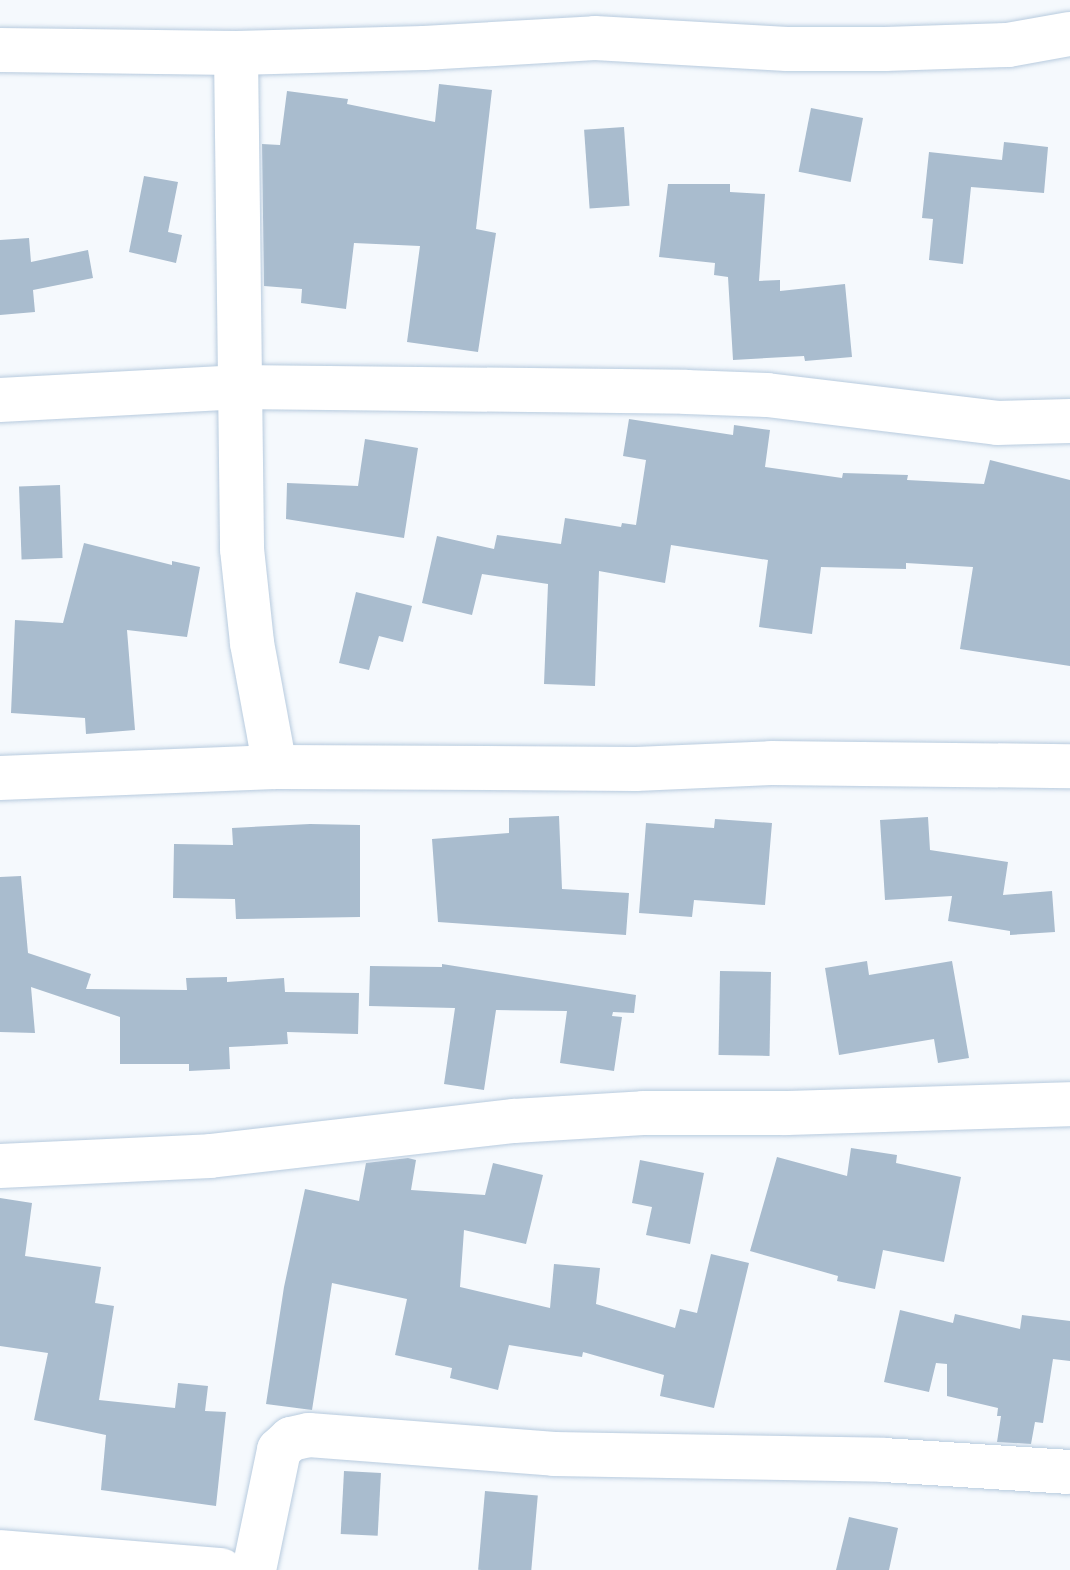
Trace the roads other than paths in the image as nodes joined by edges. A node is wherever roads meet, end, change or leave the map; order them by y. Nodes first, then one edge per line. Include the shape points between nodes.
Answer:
1 (1070, 34) edge
2 (0, 50) edge
3 (236, 53) junction
4 (237, 387) junction
5 (0, 400) edge
6 (1070, 421) edge
7 (1070, 766) edge
8 (275, 767) junction
9 (0, 778) edge
10 (1070, 1104) edge
11 (0, 1166) edge
12 (1070, 1472) edge
13 (0, 1552) edge
14 (221, 1570) edge
15 (254, 1570) edge

1 - 3 street via 1008,45 885,49 595,38
2 - 3 street
3 - 4 street
4 - 5 street
4 - 6 street via 767,395 997,423
4 - 8 street via 242,549 252,643
7 - 8 street
8 - 9 street
10 - 11 street via 629,1114 514,1121 194,1157
12 - 15 street via 884,1460 540,1453 309,1435 291,1439 279,1450
13 - 14 street

